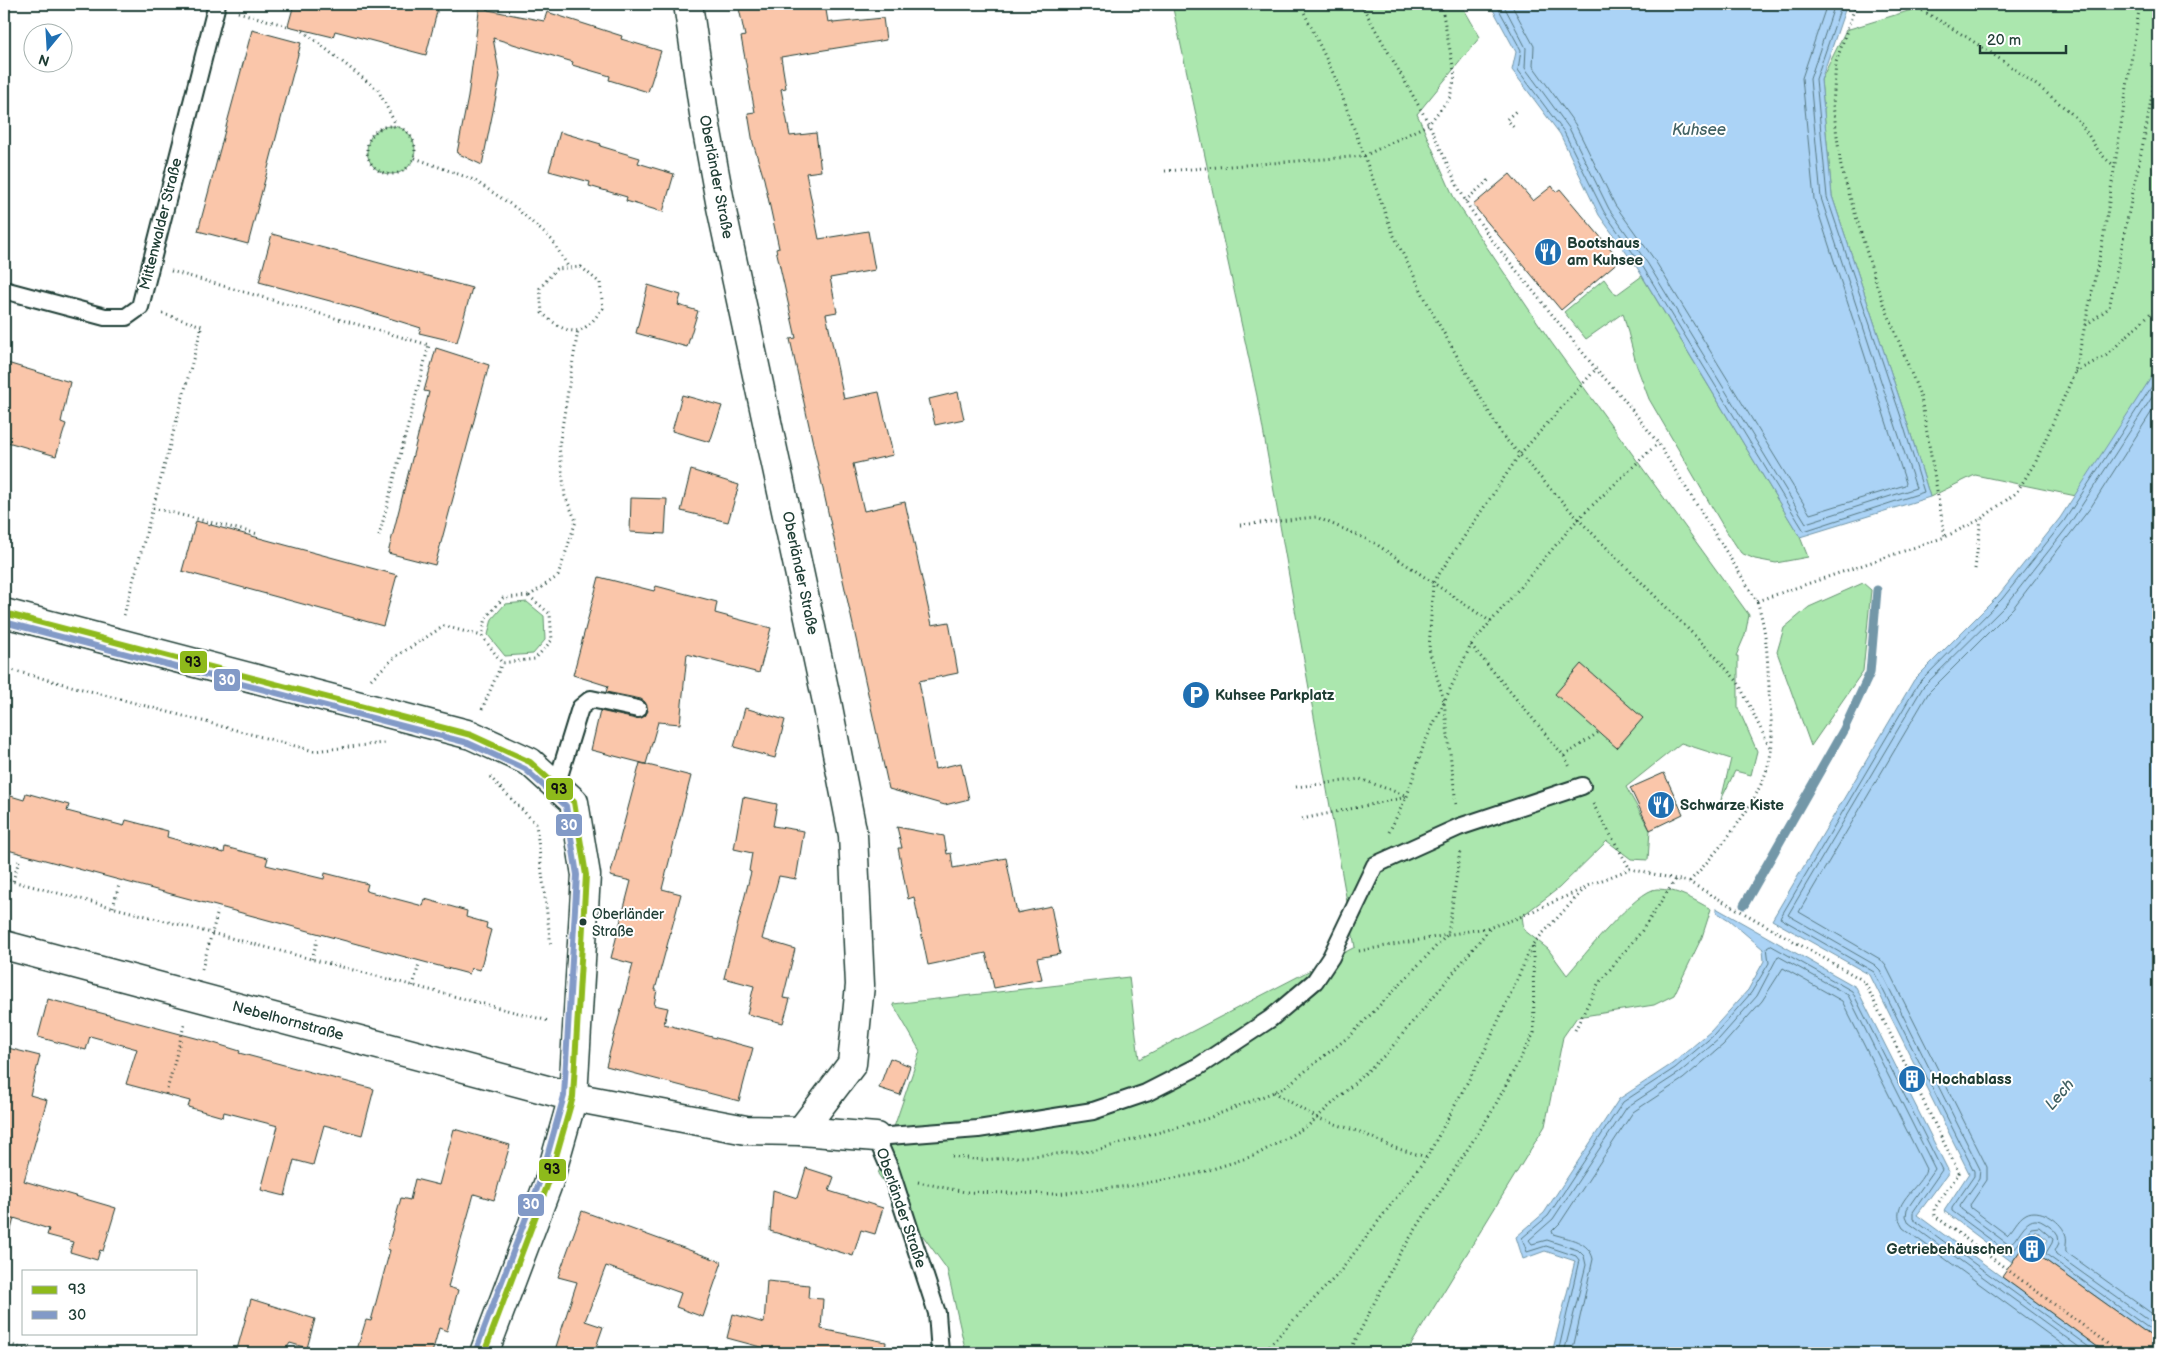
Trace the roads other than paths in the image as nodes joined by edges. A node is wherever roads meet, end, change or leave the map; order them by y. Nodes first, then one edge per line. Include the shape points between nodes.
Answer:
1 (688, 4) edge
2 (217, 5) edge
3 (4, 290) edge
4 (4, 613) edge
5 (638, 709) dead end
6 (556, 786) junction
7 (1582, 786) road end
8 (4, 944) edge
9 (573, 1097) junction
10 (801, 1131) junction
11 (876, 1137) junction
12 (484, 1353) edge
13 (940, 1353) edge

1 - 10 street, Oberländer Straße via 721,207 853,834 860,985 852,1064
2 - 3 lane, Mittenwalder Straße via 140,307 126,316 105,317
4 - 6 street via 471,735 530,762
5 - 6 lane via 591,699 580,708
6 - 9 street via 574,802 586,875
7 - 11 lane via 1459,827 1375,865 1331,957 1315,981 1270,1019 1199,1066 1146,1093 1093,1112 978,1129
8 - 9 street, Nebelhornstraße
9 - 10 street, Oberländer Straße via 746,1130
9 - 12 street via 550,1180
10 - 11 street, Oberländer Straße
11 - 13 lane, Oberländer Straße via 937,1313

